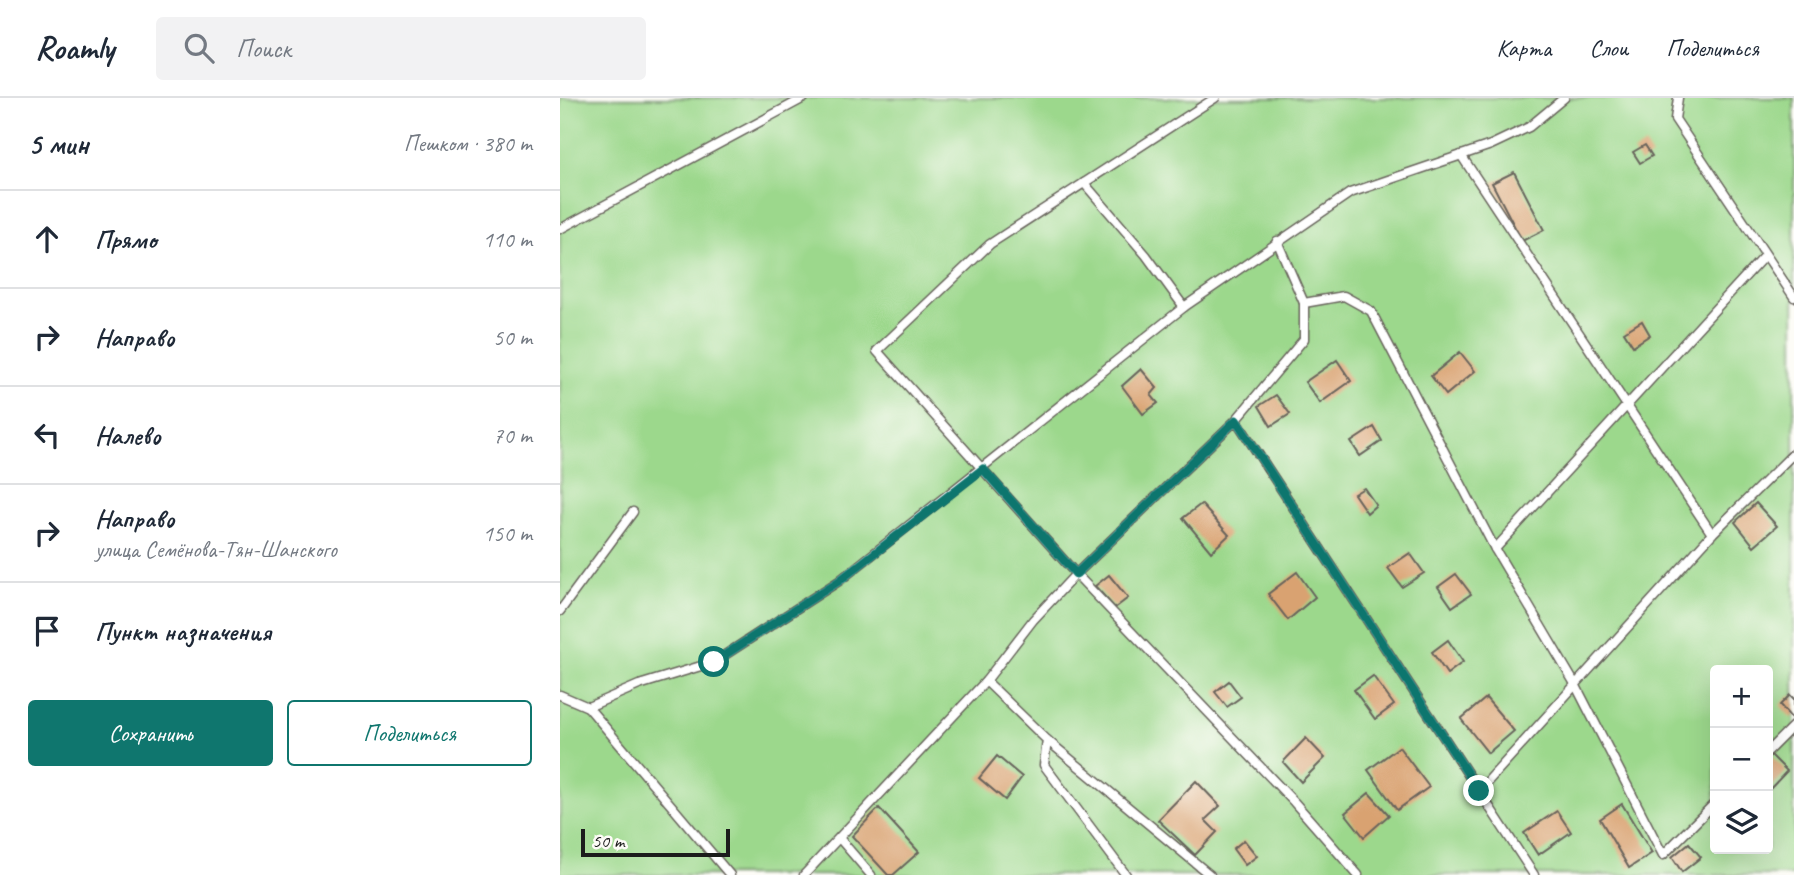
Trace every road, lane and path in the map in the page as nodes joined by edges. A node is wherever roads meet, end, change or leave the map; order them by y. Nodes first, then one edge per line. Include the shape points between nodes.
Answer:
1 (804, 98) edge
2 (1215, 98) edge
3 (1564, 98) edge
4 (1678, 98) edge
5 (1461, 155) junction
6 (1084, 183) junction
7 (560, 229) edge
8 (1278, 241) junction
9 (1765, 255) junction
10 (1794, 297) edge
11 (1304, 303) junction
12 (1184, 307) junction
13 (1627, 405) junction
14 (1236, 420) junction
15 (1794, 453) edge
16 (983, 469) junction
17 (634, 512) dead end
18 (1712, 534) junction
19 (1495, 548) junction
20 (1076, 574) junction
21 (560, 611) edge
22 (986, 681) junction
23 (1575, 684) junction
24 (560, 695) edge
25 (588, 707) junction
26 (1794, 725) edge
27 (1047, 740) junction
28 (1773, 746) edge
29 (1479, 791) junction
30 (1710, 808) edge
31 (840, 839) junction
32 (730, 875) edge
33 (804, 875) edge
34 (871, 875) edge
35 (1126, 875) edge
36 (1210, 875) edge
37 (1358, 875) edge
38 (1534, 875) edge

1 - 7 lane
2 - 6 lane
3 - 5 lane via 1529,128
4 - 9 lane via 1675,119
5 - 8 lane via 1350,193
5 - 13 lane
6 - 12 lane
6 - 16 lane via 990,244 877,351
8 - 11 lane
8 - 12 lane
9 - 10 lane
9 - 13 lane
11 - 14 lane via 1304,338
11 - 19 lane via 1344,296 1371,311
12 - 16 lane
13 - 18 lane
13 - 19 lane
14 - 20 lane
14 - 29 lane
15 - 18 lane
16 - 20 lane
16 - 25 lane via 839,581 714,662 639,685
17 - 21 lane
18 - 23 lane
19 - 23 lane
20 - 22 lane via 1032,620
20 - 37 lane
22 - 27 lane
22 - 31 lane
23 - 29 lane
23 - 30 lane via 1663,855
24 - 25 lane
25 - 32 lane
26 - 28 lane
27 - 35 lane via 1044,765
27 - 36 lane
29 - 38 lane
31 - 33 lane
31 - 34 lane

